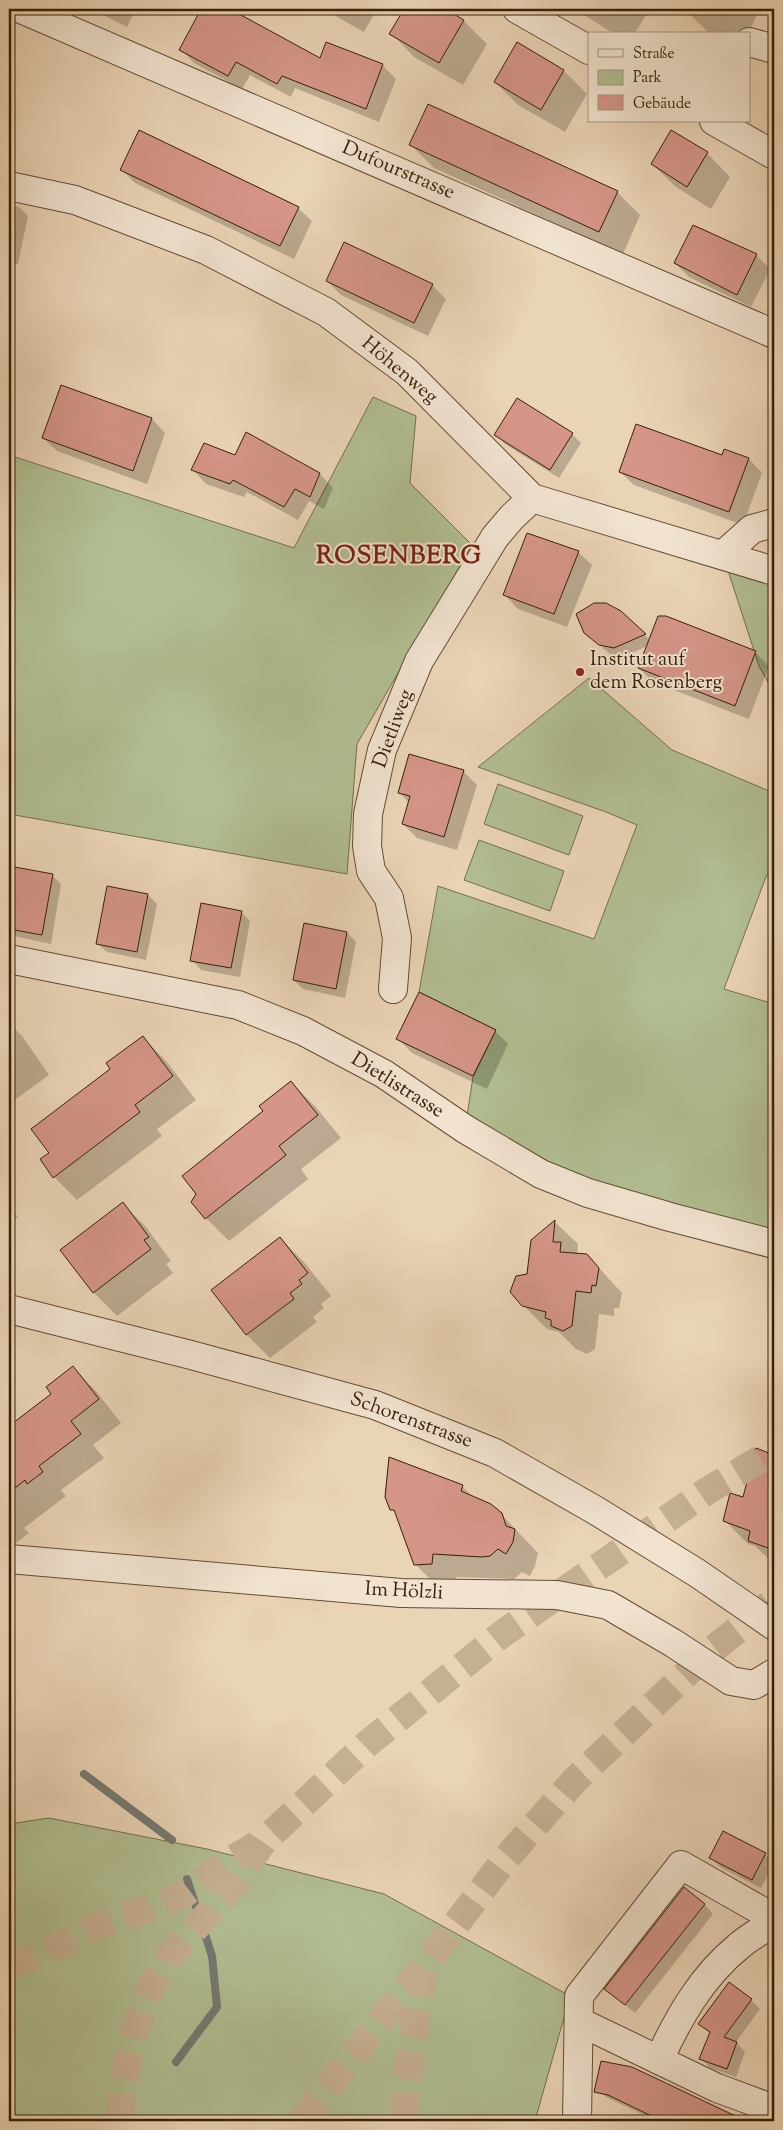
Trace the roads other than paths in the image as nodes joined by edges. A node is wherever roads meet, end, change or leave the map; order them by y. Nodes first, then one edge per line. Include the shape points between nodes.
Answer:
1 (21, 9) edge
2 (517, 9) edge
3 (750, 42) edge
4 (588, 49) edge
5 (774, 49) edge
6 (716, 122) edge
7 (774, 155) edge
8 (9, 186) edge
9 (774, 334) edge
10 (532, 498) junction
11 (774, 523) edge
12 (723, 555) junction
13 (774, 571) edge
14 (9, 959) edge
15 (393, 989) dead end
16 (774, 1244) edge
17 (9, 1309) edge
18 (9, 1559) edge
19 (774, 1626) edge
20 (774, 1673) edge
21 (774, 1920) edge
22 (580, 2022) junction
23 (659, 2060) junction
24 (774, 2109) edge
25 (577, 2121) edge

1 - 9 street, Dufourstrasse
2 - 4 street
3 - 5 street
6 - 7 street
8 - 10 street, Höhenweg via 75,200 206,250 326,312 407,372
10 - 12 street, Höhenweg
10 - 15 street, Dietliweg via 495,537 419,662 382,750 368,814 367,846 371,871 389,898 395,930
11 - 12 street via 752,529
12 - 13 street, Höhenweg
14 - 16 street, Dietlistrasse via 238,1005 304,1031 384,1074 465,1129 540,1174 588,1193
17 - 19 street, Schorenstrasse via 375,1404 495,1452 603,1514
18 - 20 street, Im Hölzli via 401,1593 557,1595 608,1605 731,1682 754,1684
21 - 22 street via 681,1865 579,1996
21 - 23 street via 738,1946 702,1985 675,2024
22 - 23 street
22 - 25 street
23 - 24 street via 717,2088

